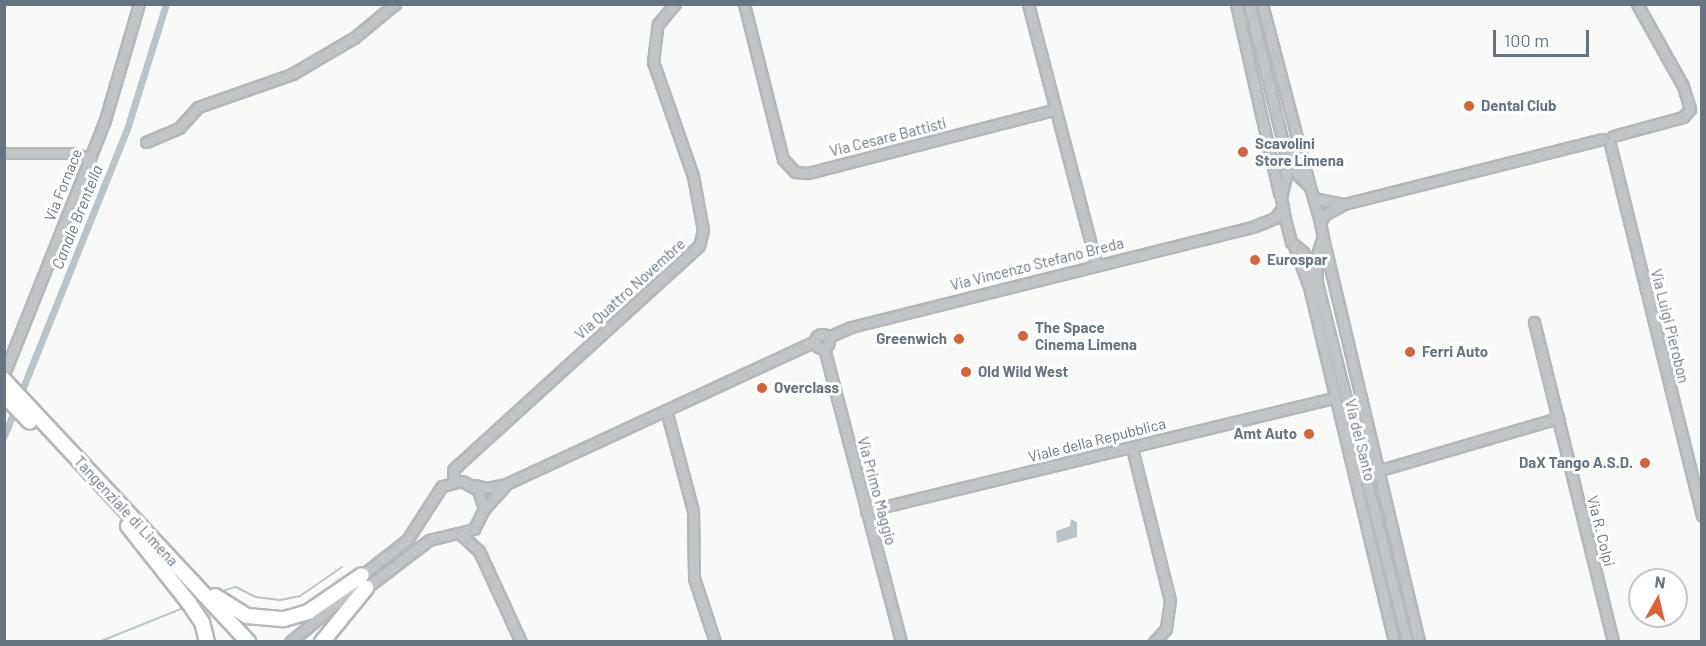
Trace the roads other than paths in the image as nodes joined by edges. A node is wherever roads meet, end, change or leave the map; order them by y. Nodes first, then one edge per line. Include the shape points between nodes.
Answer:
1 (139, 4) edge
2 (395, 4) edge
3 (675, 4) edge
4 (744, 4) edge
5 (1028, 4) edge
6 (1236, 4) edge
7 (1249, 4) edge
8 (1262, 4) edge
9 (1637, 4) edge
10 (1054, 110) junction
11 (1609, 140) junction
12 (146, 142) dead end
13 (1284, 146) junction
14 (4, 153) edge
15 (90, 158) junction
16 (1301, 179) junction
17 (1284, 184) junction
18 (1310, 187) junction
19 (1313, 198) junction
20 (1282, 202) junction
21 (1344, 204) junction
22 (1320, 223) junction
23 (1255, 226) junction
24 (1289, 234) junction
25 (1323, 236) junction
26 (1294, 246) junction
27 (1316, 250) junction
28 (1303, 252) junction
29 (1096, 264) junction
30 (1317, 283) junction
31 (1534, 322) dead end
32 (828, 337) junction
33 (815, 342) junction
34 (824, 348) junction
35 (1353, 371) junction
36 (4, 374) edge
37 (1341, 374) junction
38 (4, 380) edge
39 (4, 395) edge
40 (1334, 398) junction
41 (666, 410) junction
42 (1558, 418) junction
43 (51, 438) junction
44 (1132, 447) junction
45 (1377, 471) junction
46 (454, 481) junction
47 (472, 484) junction
48 (506, 484) junction
49 (484, 509) junction
50 (866, 511) junction
51 (1701, 516) edge
52 (132, 524) junction
53 (478, 524) junction
54 (459, 533) junction
55 (479, 551) junction
56 (1403, 577) junction
57 (1391, 579) junction
58 (364, 581) junction
59 (207, 642) edge
60 (236, 642) edge
61 (248, 642) edge
62 (290, 642) edge
63 (322, 642) edge
64 (521, 642) edge
65 (715, 642) edge
66 (901, 642) edge
67 (1154, 642) edge
68 (1394, 642) edge
69 (1407, 642) edge
70 (1419, 642) edge
71 (1613, 642) edge

1 - 15 street, Via Fornace via 119,77
2 - 12 street via 355,37 292,74 198,106 179,128
3 - 46 street, Via Quattro Novembre via 658,24 653,63 693,176 703,230 699,246 458,465 453,470
4 - 10 street, Via Cesare Battisti via 783,159 795,172 808,172
5 - 10 street
6 - 20 street
7 - 13 street
8 - 18 street, Via del Santo
9 - 11 street via 1688,98 1690,109 1683,117
10 - 29 street
11 - 21 street
11 - 51 street, Via Luigi Pierobon
13 - 16 street
13 - 17 street, Via del Santo
14 - 15 street via 70,153
15 - 36 street, Via Fornace
16 - 17 street
16 - 18 street
17 - 20 street, Via del Santo
18 - 19 street, Via del Santo
19 - 21 street
19 - 22 street, Via del Santo
20 - 23 street, Via Vincenzo Stefano Breda via 1275,218
20 - 24 street, Via del Santo
21 - 22 street via 1324,215
22 - 25 street, Via del Santo
23 - 24 street, Via Vincenzo Stefano Breda via 1277,225
23 - 29 street, Via Vincenzo Stefano Breda
24 - 26 street, Via del Santo
25 - 27 street
25 - 35 street, Via del Santo
26 - 28 street
26 - 40 street, Via del Santo via 1309,287
27 - 28 street
27 - 30 street
28 - 30 street
29 - 32 street, Via Vincenzo Stefano Breda via 845,329
30 - 37 street
31 - 42 street, Via R. Colpi
32 - 33 street, Via Vincenzo Stefano Breda via 819,335
32 - 34 street
33 - 34 street
33 - 41 street, Via Vincenzo Stefano Breda
34 - 50 street, Via Primo Maggio
35 - 37 street
35 - 45 street, Via del Santo
37 - 57 street
38 - 43 highway, Tangenziale di Limena
39 - 43 highway, Tangenziale di Limena
40 - 44 street, Viale della Repubblica
40 - 68 street, Via del Santo
41 - 48 street, Via Vincenzo Stefano Breda
41 - 65 street via 693,511 694,578
42 - 45 street
42 - 71 street, Via R. Colpi
43 - 52 highway, Tangenziale di Limena
44 - 50 street, Viale della Repubblica
44 - 67 street via 1170,600 1166,629
45 - 56 street, Via del Santo
46 - 47 street, Via Vincenzo Stefano Breda
46 - 58 street via 434,496 425,518 407,540
47 - 48 street, Via Vincenzo Stefano Breda via 486,488
47 - 49 street via 484,500
48 - 49 street, Via Vincenzo Stefano Breda
49 - 53 street, Via Vincenzo Stefano Breda
50 - 66 street, Via Primo Maggio
52 - 58 highway via 208,591 247,616 284,619 308,612
52 - 59 highway via 202,622
52 - 60 highway, Tangenziale di Limena
52 - 61 highway, Tangenziale di Limena
53 - 54 street
53 - 55 street
54 - 55 street
54 - 58 street via 429,540
55 - 64 street
56 - 57 street
56 - 70 street, Via del Santo
57 - 69 street
58 - 62 street
58 - 63 highway

